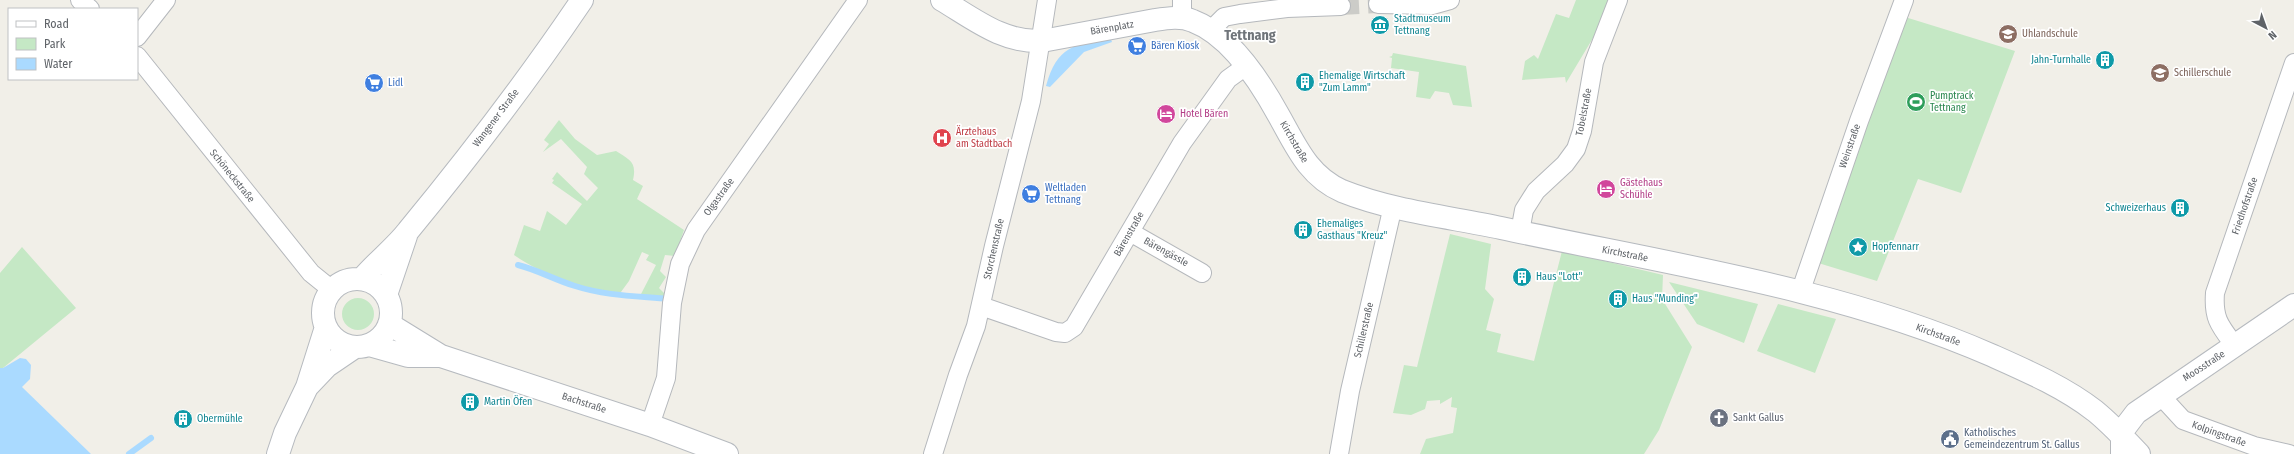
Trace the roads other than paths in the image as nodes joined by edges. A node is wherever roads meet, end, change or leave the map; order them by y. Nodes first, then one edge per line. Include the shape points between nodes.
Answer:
1 (80, 0) edge
2 (166, 0) edge
3 (582, 0) edge
4 (858, 0) edge
5 (942, 0) edge
6 (1047, 0) edge
7 (1450, 0) edge
8 (1618, 0) edge
9 (1904, 0) edge
10 (1412, 2) edge
11 (1378, 4) dead end
12 (1341, 6) tunnel mouth
13 (89, 8) edge
14 (1182, 9) edge
15 (1210, 31) junction
16 (138, 36) edge
17 (1042, 41) junction
18 (138, 57) edge
19 (2294, 63) edge
20 (1246, 66) junction
21 (1393, 206) junction
22 (1130, 232) junction
23 (1520, 232) junction
24 (407, 233) junction
25 (1202, 273) dead end
26 (362, 279) junction
27 (332, 290) junction
28 (1800, 293) junction
29 (386, 295) junction
30 (2294, 305) edge
31 (981, 306) junction
32 (389, 324) junction
33 (326, 328) junction
34 (362, 346) junction
35 (2235, 346) junction
36 (441, 356) junction
37 (307, 386) junction
38 (2160, 395) junction
39 (650, 425) junction
40 (2120, 444) edge
41 (278, 454) edge
42 (727, 454) edge
43 (932, 454) edge
44 (1339, 454) edge
45 (2139, 454) edge
46 (2288, 454) edge

1 - 13 street
2 - 16 street
3 - 24 street, Wangener Straße via 502,111
4 - 39 street, Olgastraße via 696,230 680,264 672,303 666,378
5 - 17 street, Bärenplatz via 991,30 1009,37
6 - 17 street, Storchenstraße
7 - 10 street via 1432,5
8 - 23 street, Tobelstraße via 1594,62 1582,131 1576,149 1565,164 1536,191 1524,210
9 - 28 street, Weinstraße
10 - 11 street
12 - 15 street via 1287,8 1224,17
14 - 15 street, Kirchstraße via 1192,20
14 - 17 street, Bärenplatz via 1154,20
15 - 20 street, Kirchstraße
17 - 31 street, Storchenstraße via 1031,101
18 - 27 street, Schöneckstraße via 311,273
19 - 35 street, Friedhofstraße via 2215,293 2214,308 2218,324
20 - 21 street, Kirchstraße via 1277,112 1303,159 1315,174 1330,185 1350,194
20 - 22 street, Bärenstraße via 1228,79 1182,143
21 - 23 street, Kirchstraße
21 - 44 street, Schillerstraße via 1350,392
22 - 25 street, Bärengässle
22 - 31 street, Bärenstraße via 1074,328 1066,333 1056,332
23 - 28 street, Kirchstraße
24 - 26 street, Wangener Straße
24 - 29 street, Wangener Straße
26 - 27 street via 349,280
26 - 29 street via 380,288
27 - 33 street via 326,299 324,309
28 - 40 street, Kirchstraße via 1897,320 1971,346 2026,370 2094,410
29 - 32 street via 391,309
30 - 35 street, Moosstraße
31 - 43 street, Storchenstraße
32 - 34 street via 382,336
32 - 36 street, Bachstraße
33 - 34 street via 335,339
33 - 37 street
34 - 36 street, Bachstraße via 408,356
34 - 37 street via 327,366
35 - 38 street, Moosstraße
36 - 39 street, Bachstraße
37 - 41 street
38 - 40 street, Moosstraße via 2136,413
38 - 46 street, Kolpingstraße via 2183,420 2254,446
39 - 42 street, Bachstraße
40 - 45 street, Kirchstraße

